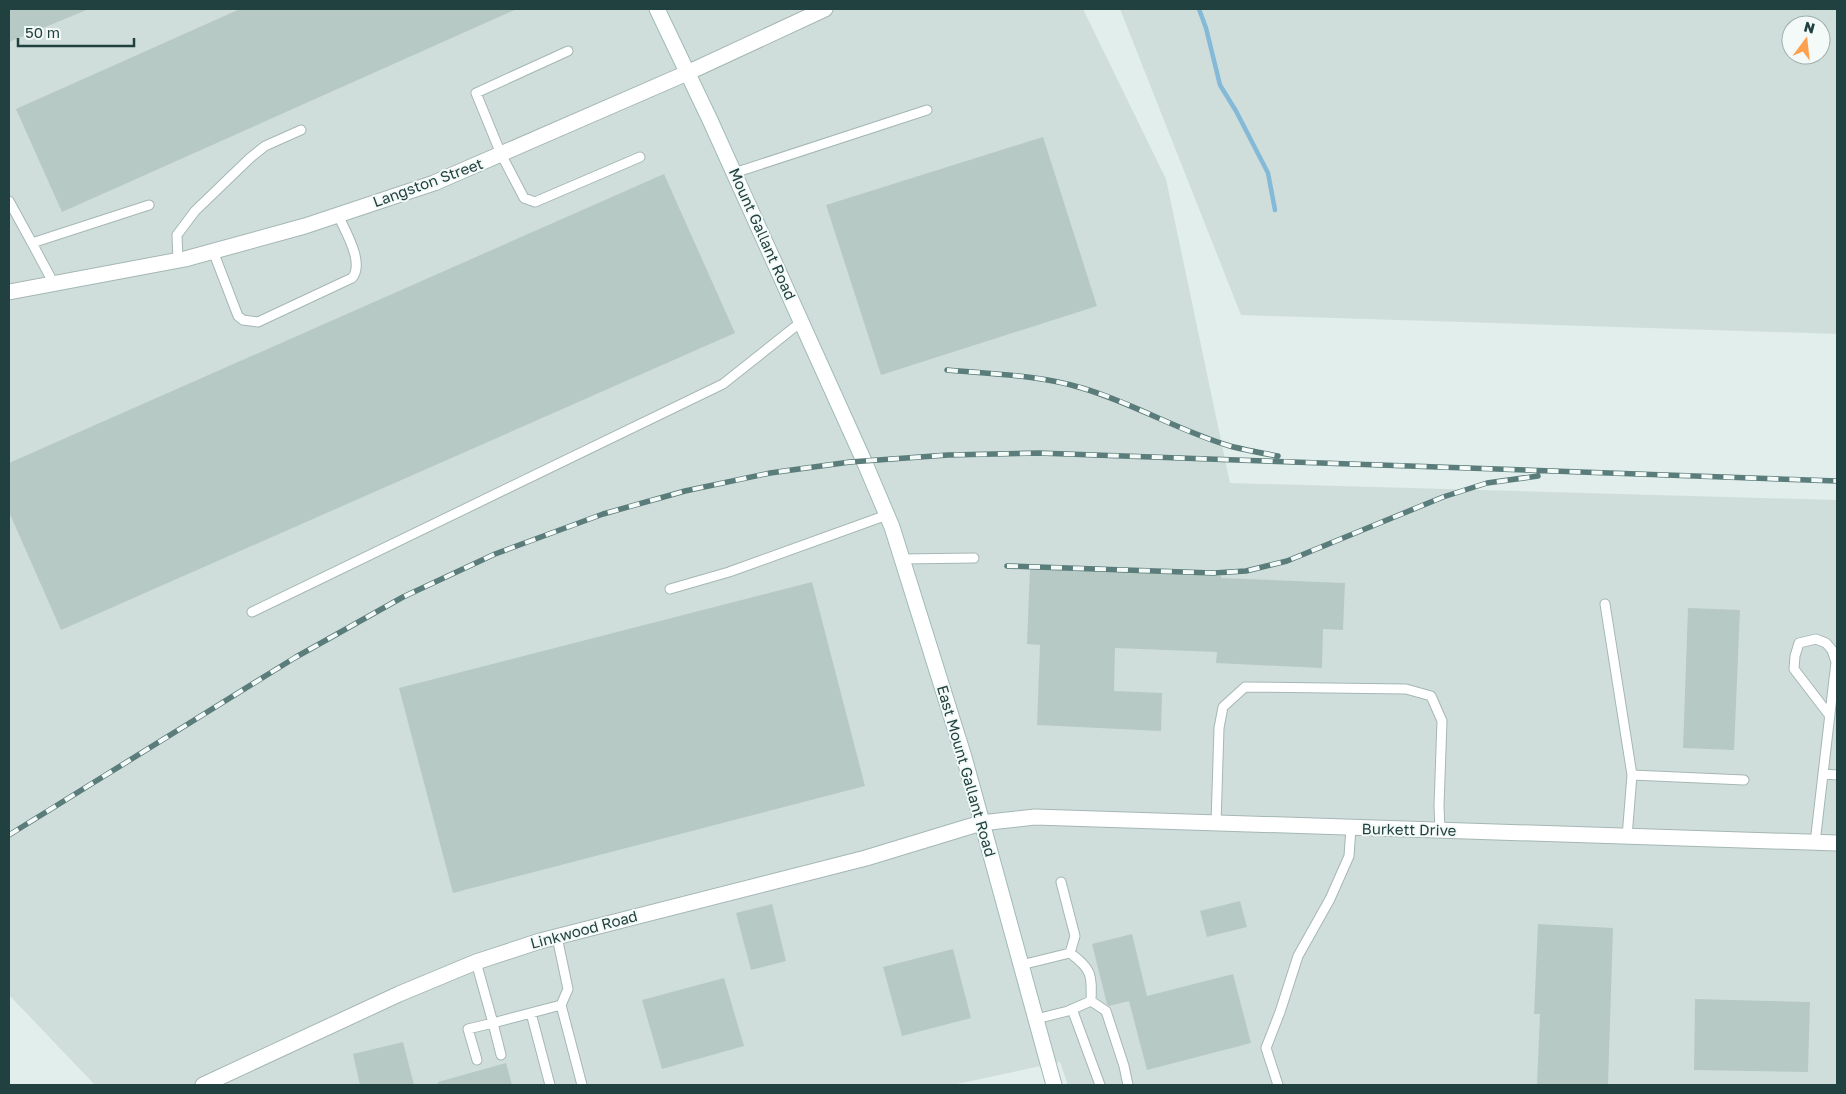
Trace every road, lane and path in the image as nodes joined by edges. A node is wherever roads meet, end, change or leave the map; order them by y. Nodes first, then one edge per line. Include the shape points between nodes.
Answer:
1 (657, 9) edge
2 (825, 9) edge
3 (568, 51) dead end
4 (687, 72) junction
5 (927, 110) dead end
6 (300, 130) dead end
7 (501, 154) junction
8 (640, 157) dead end
9 (734, 173) junction
10 (9, 201) edge
11 (148, 205) dead end
12 (338, 215) junction
13 (32, 243) junction
14 (213, 251) junction
15 (178, 260) junction
16 (54, 284) junction
17 (9, 292) edge
18 (801, 322) junction
19 (864, 461) joint
20 (887, 515) junction
21 (974, 558) dead end
22 (902, 559) junction
23 (670, 590) dead end
24 (1605, 604) dead end
25 (252, 612) dead end
26 (1830, 716) junction
27 (1823, 774) junction
28 (1632, 775) junction
29 (1837, 775) edge
30 (1744, 780) dead end
31 (982, 824) junction
32 (1216, 824) junction
33 (1351, 828) junction
34 (1440, 830) junction
35 (1627, 837) junction
36 (1815, 843) junction
37 (1837, 843) edge
38 (1061, 882) dead end
39 (557, 937) junction
40 (1070, 954) junction
41 (476, 962) junction
42 (1021, 965) junction
43 (1091, 1001) junction
44 (561, 1005) junction
45 (1072, 1009) junction
46 (531, 1012) junction
47 (1036, 1019) junction
48 (493, 1023) junction
49 (501, 1055) dead end
50 (477, 1060) dead end
51 (203, 1085) edge
52 (550, 1085) edge
53 (582, 1085) edge
54 (1054, 1085) edge
55 (1100, 1085) edge
56 (1128, 1085) edge
57 (1278, 1085) edge

1 - 4 street, Mount Gallant Road
2 - 4 street, Langston Street
3 - 7 lane via 476,93
4 - 7 street, Langston Street
4 - 9 street, Mount Gallant Road
5 - 9 lane
6 - 15 lane via 265,146 195,211 177,235
7 - 8 lane via 524,198 536,202
7 - 12 street, Langston Street via 434,183
9 - 18 street, Mount Gallant Road
10 - 13 lane
11 - 13 lane
12 - 14 street, Langston Street
12 - 14 lane via 355,254 357,273 258,322 238,316
13 - 16 lane
14 - 15 street, Langston Street
15 - 16 street, Langston Street
16 - 17 street, Langston Street
18 - 19 street, Mount Gallant Road
18 - 25 lane via 723,384
19 - 20 street, East Mount Gallant Road
20 - 22 street, East Mount Gallant Road
20 - 23 lane
21 - 22 lane
22 - 31 street, East Mount Gallant Road
24 - 28 lane
26 - 26 lane via 1836,662 1832,650 1816,639 1799,643 1794,669
26 - 27 lane
27 - 29 lane
27 - 36 lane
28 - 30 lane
28 - 35 lane
31 - 32 street, Burkett Drive via 1035,817
31 - 39 street, Linkwood Road via 866,858
31 - 42 street, East Mount Gallant Road
32 - 33 street, Burkett Drive
32 - 34 lane via 1219,728 1223,707 1245,687 1406,688 1431,696 1442,721
33 - 34 street, Burkett Drive
33 - 57 lane via 1349,856 1330,899 1298,956 1266,1048
34 - 35 street, Burkett Drive
35 - 36 street, Burkett Drive
36 - 37 street, Burkett Drive
38 - 40 lane via 1075,936
39 - 41 street, Linkwood Road
39 - 44 lane via 568,989
40 - 42 lane
40 - 43 lane via 1084,963 1092,979
41 - 48 lane
41 - 51 street, Linkwood Road
42 - 47 street, East Mount Gallant Road
43 - 45 lane
43 - 56 lane via 1106,1011
44 - 46 lane
44 - 53 lane
45 - 47 lane
45 - 55 lane
46 - 48 lane
46 - 52 lane
47 - 54 street, East Mount Gallant Road
48 - 49 lane
48 - 50 lane via 468,1029

